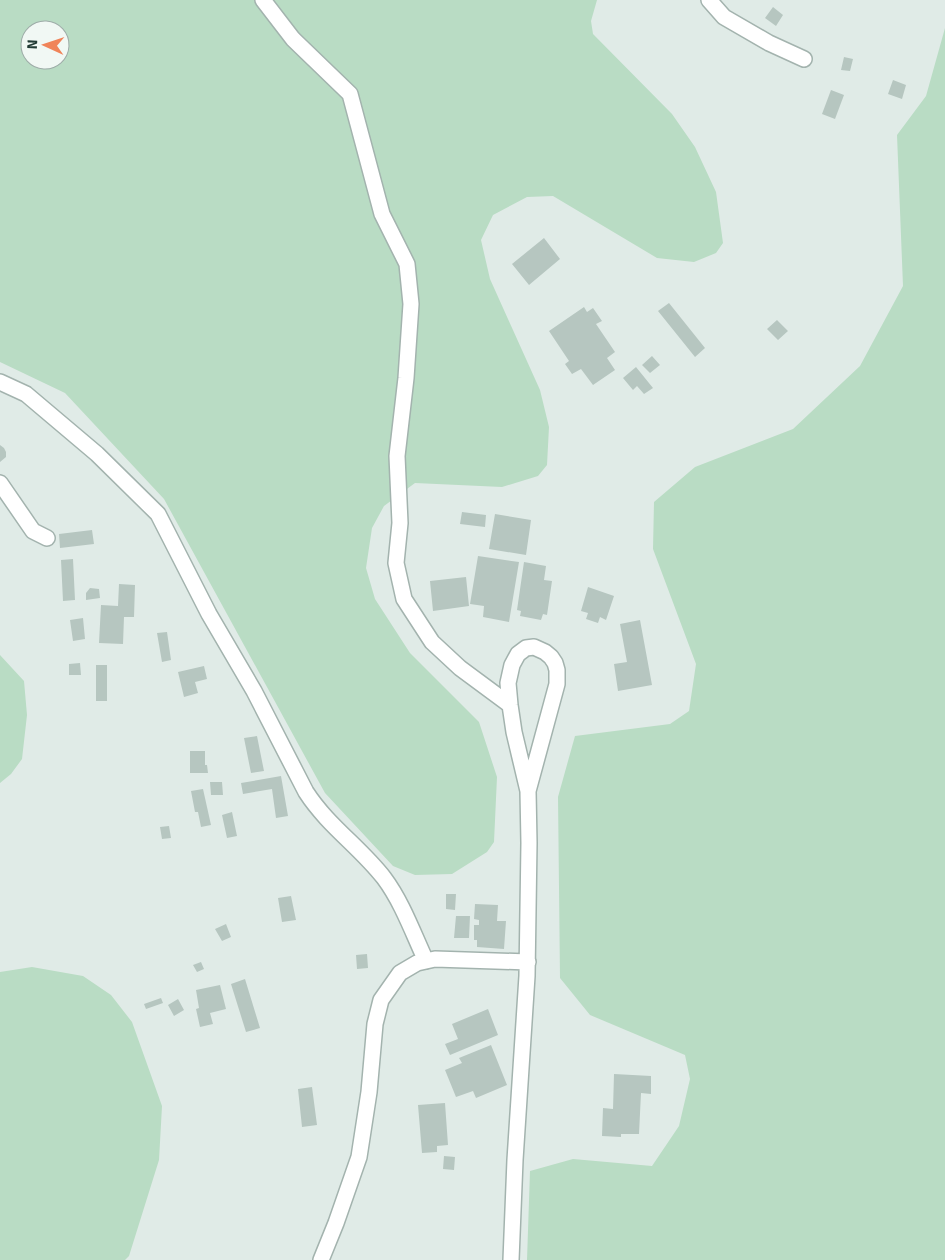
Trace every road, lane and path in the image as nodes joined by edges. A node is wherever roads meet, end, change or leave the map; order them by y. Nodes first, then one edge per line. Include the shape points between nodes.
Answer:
1 (263, 0) edge
2 (709, 0) edge
3 (804, 59) dead end
4 (0, 382) edge
5 (0, 484) edge
6 (47, 538) dead end
7 (510, 705) junction
8 (528, 791) junction
9 (426, 961) junction
10 (528, 962) junction
11 (321, 1260) edge
12 (511, 1260) edge

1 - 7 street via 293,40 350,94 382,214 407,264 411,304 397,456 400,523 396,563 404,599 432,642 460,668
2 - 3 street via 724,17
4 - 9 street via 26,394 97,454 158,514 306,792 316,807 384,879 396,896
5 - 6 street via 32,531
7 - 8 street
7 - 8 street via 508,683 518,654 534,647 545,652 558,670 557,684
8 - 10 street
9 - 10 street via 435,958
9 - 11 street via 400,973 381,1000 375,1024 359,1157
10 - 12 street

